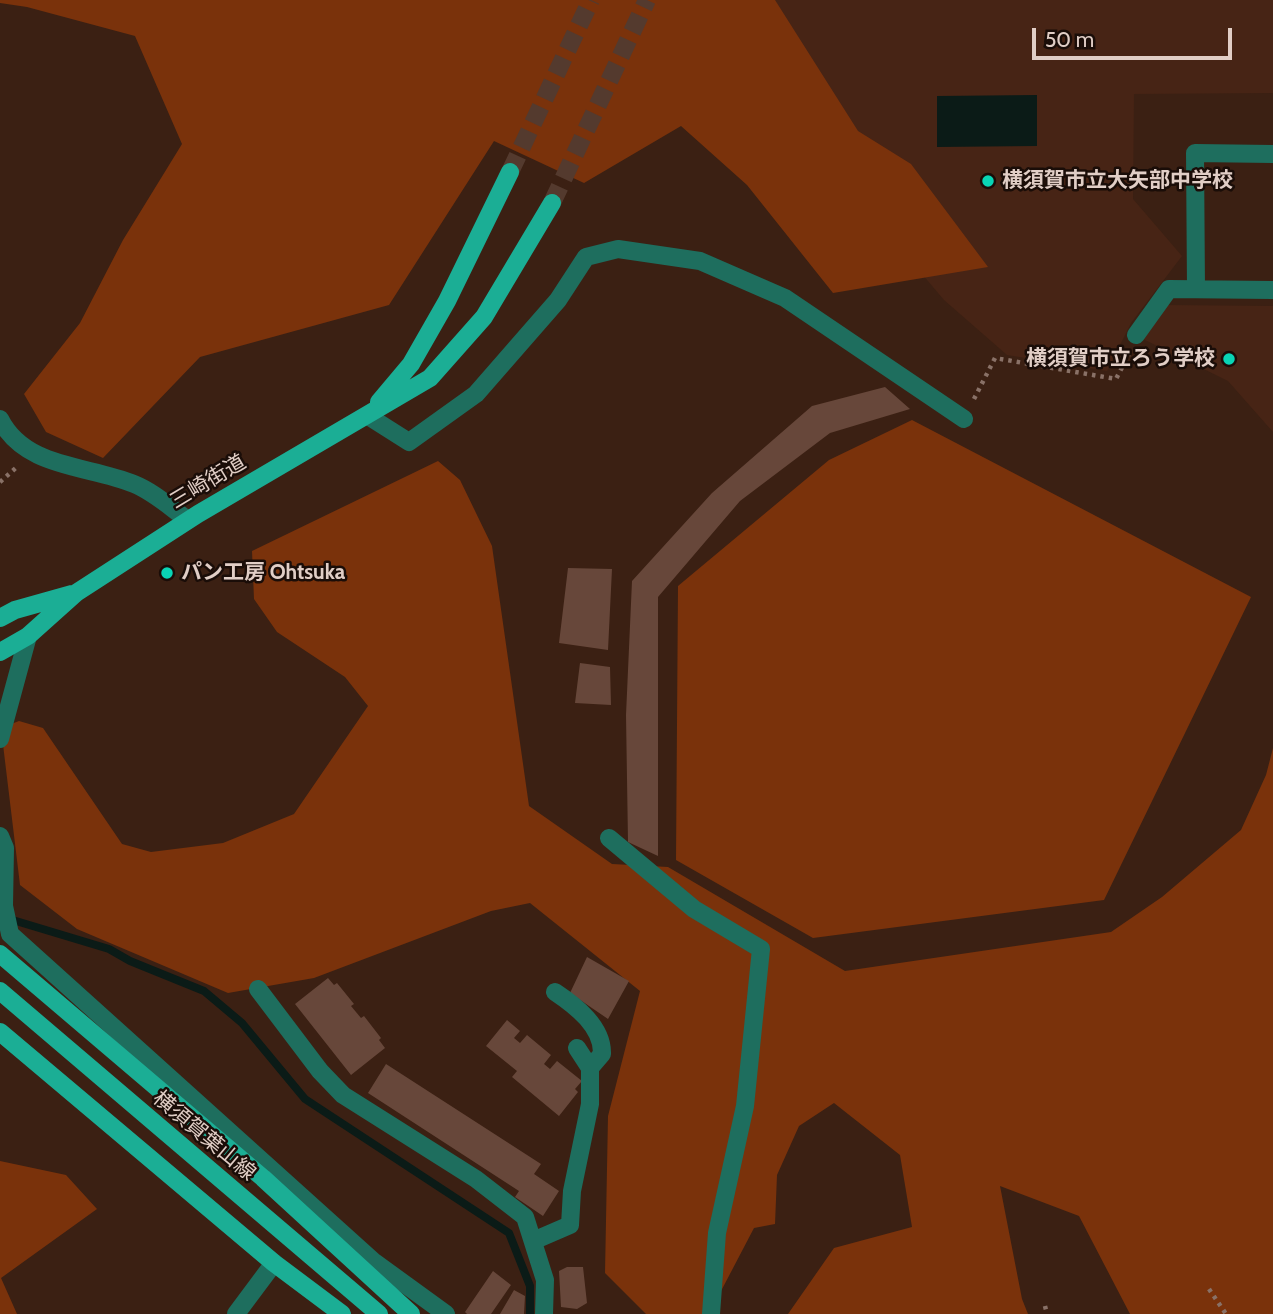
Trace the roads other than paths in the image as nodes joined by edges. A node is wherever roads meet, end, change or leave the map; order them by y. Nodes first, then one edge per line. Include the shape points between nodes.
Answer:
1 (1273, 153) edge
2 (510, 172) tunnel mouth
3 (552, 203) tunnel mouth
4 (1196, 289) junction
5 (1273, 290) edge
6 (1136, 335) road end
7 (368, 416) junction
8 (0, 419) edge
9 (964, 419) road end
10 (188, 520) junction
11 (76, 593) junction
12 (0, 618) edge
13 (28, 636) junction
14 (0, 652) edge
15 (0, 739) edge
16 (0, 836) edge
17 (609, 838) dead end
18 (0, 954) edge
19 (258, 989) dead end
20 (0, 991) edge
21 (555, 992) dead end
22 (0, 1032) edge
23 (577, 1048) dead end
24 (590, 1068) junction
25 (533, 1241) junction
26 (274, 1263) junction
27 (236, 1314) edge
28 (342, 1314) edge
29 (379, 1314) edge
30 (411, 1314) edge
31 (446, 1314) edge
32 (544, 1314) edge
33 (711, 1314) edge

1 - 4 street via 1195,153
2 - 7 main road, 三崎街道 via 411,364
3 - 7 main road, 三崎街道 via 484,317 430,378
4 - 5 street
4 - 6 street via 1169,289
7 - 9 street via 409,442 476,394 558,300 586,257 618,250 701,261 785,298
7 - 10 main road, 三崎街道
8 - 10 street via 6,431 33,453 133,484
10 - 11 main road, 三崎街道
11 - 12 main road, 三崎街道
11 - 13 main road, 三崎街道
13 - 14 main road, 三崎街道
13 - 15 street
16 - 31 street via 5,848 4,906 10,934 373,1261
17 - 33 street via 694,909 761,949 745,1106 716,1233
18 - 30 main road via 263,1178
19 - 25 street via 343,1095 525,1217
20 - 29 main road, 横須賀葉山線
21 - 24 street via 582,1014 600,1037 602,1054
22 - 26 main road
23 - 24 street
24 - 25 street via 590,1104 572,1191 570,1225
25 - 32 street via 545,1280
26 - 27 street
26 - 28 main road

